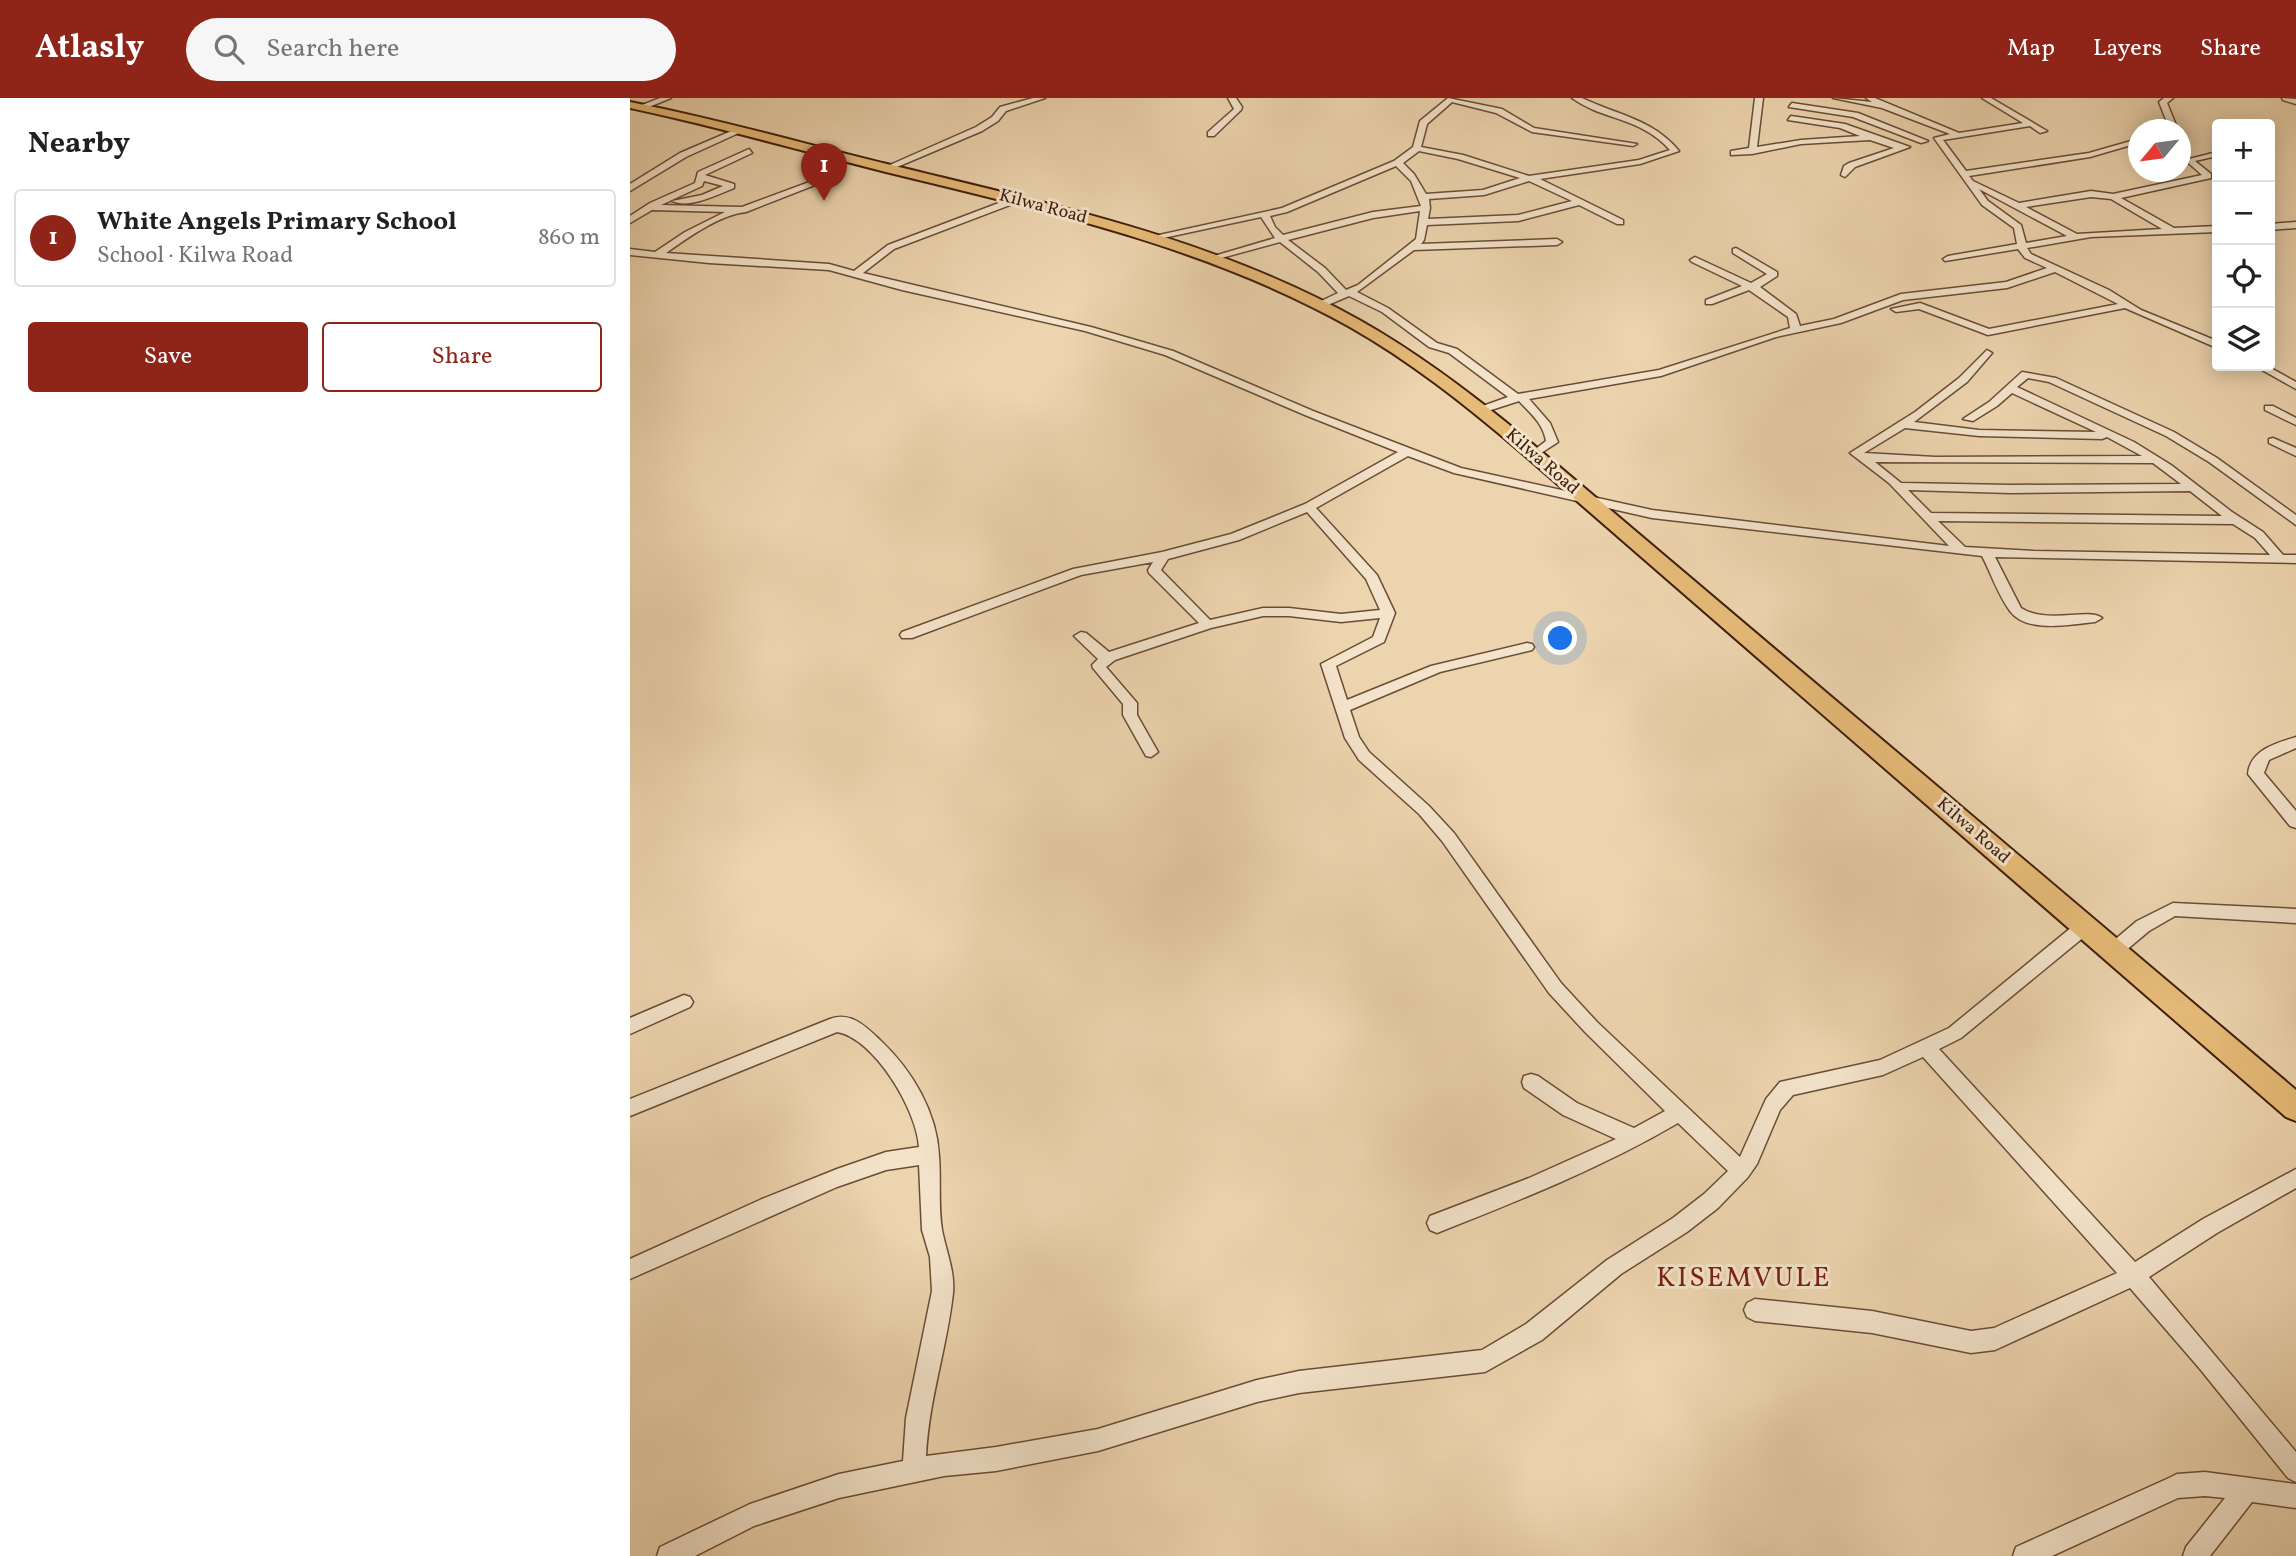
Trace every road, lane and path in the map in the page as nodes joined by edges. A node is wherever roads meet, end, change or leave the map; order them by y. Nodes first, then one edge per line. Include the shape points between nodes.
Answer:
1 (667, 98) edge
2 (1041, 98) edge
3 (1231, 98) edge
4 (1451, 98) edge
5 (1576, 98) edge
6 (1759, 98) edge
7 (1838, 98) edge
8 (1870, 98) edge
9 (1986, 98) edge
10 (2169, 98) edge
11 (2286, 98) edge
12 (1792, 102) edge
13 (2296, 102) edge
14 (636, 106) edge
15 (1883, 106) junction
16 (1791, 118) junction
17 (2170, 119) edge
18 (2031, 124) junction
19 (739, 131) junction
20 (2043, 131) dead end
21 (1211, 134) dead end
22 (1957, 134) junction
23 (1873, 136) junction
24 (1939, 137) junction
25 (1788, 138) junction
26 (1754, 139) junction
27 (1924, 141) junction
28 (1633, 144) dead end
29 (2128, 144) edge
30 (1417, 148) junction
31 (1900, 148) junction
32 (749, 151) dead end
33 (1752, 152) junction
34 (1734, 153) dead end
35 (2212, 156) edge
36 (1397, 163) junction
37 (887, 168) junction
38 (1844, 175) dead end
39 (834, 176) dead end
40 (700, 178) junction
41 (1530, 178) junction
42 (1967, 178) junction
43 (630, 188) edge
44 (2113, 197) junction
45 (1015, 200) junction
46 (1580, 202) junction
47 (1425, 203) junction
48 (653, 205) junction
49 (2019, 206) junction
50 (735, 211) junction
51 (1265, 214) junction
52 (630, 220) edge
53 (1424, 222) junction
54 (1620, 222) dead end
55 (2296, 225) edge
56 (2275, 227) edge
57 (2212, 229) edge
58 (2175, 232) junction
59 (2074, 236) junction
60 (1154, 237) junction
61 (1283, 240) junction
62 (1557, 242) dead end
63 (2021, 244) junction
64 (1414, 247) junction
65 (1736, 251) dead end
66 (630, 252) edge
67 (658, 254) junction
68 (2028, 256) junction
69 (1217, 258) junction
70 (1948, 259) dead end
71 (1695, 260) dead end
72 (2054, 269) junction
73 (856, 274) junction
74 (2036, 275) junction
75 (1753, 288) junction
76 (1348, 294) junction
77 (1709, 302) dead end
78 (1320, 304) junction
79 (2126, 305) junction
80 (1873, 307) junction
81 (1796, 331) junction
82 (2212, 343) edge
83 (1987, 353) dead end
84 (2269, 371) edge
85 (2296, 386) edge
86 (2010, 388) junction
87 (1518, 397) junction
88 (2269, 408) dead end
89 (1481, 410) junction
90 (1969, 419) dead end
91 (2296, 422) edge
92 (1900, 424) junction
93 (2115, 437) junction
94 (2273, 441) dead end
95 (1406, 452) junction
96 (2296, 453) edge
97 (1535, 454) junction
98 (1862, 458) junction
99 (2155, 460) junction
100 (1897, 486) junction
101 (2193, 487) junction
102 (1584, 499) junction
103 (1309, 507) junction
104 (1928, 517) junction
105 (2236, 520) junction
106 (2296, 521) edge
107 (1961, 551) junction
108 (1986, 552) junction
109 (1164, 556) junction
110 (2280, 559) junction
111 (2296, 559) edge
112 (1388, 612) junction
113 (2095, 618) dead end
114 (1207, 625) junction
115 (907, 635) dead end
116 (1081, 636) dead end
117 (1527, 647) dead end
118 (1110, 657) junction
119 (1342, 708) junction
120 (2296, 742) edge
121 (1151, 752) dead end
122 (2296, 822) edge
123 (2296, 916) edge
124 (2084, 927) junction
125 (2112, 952) junction
126 (684, 1002) dead end
127 (630, 1026) edge
128 (1927, 1048) junction
129 (1531, 1082) dead end
130 (630, 1108) edge
131 (2296, 1108) edge
132 (1680, 1112) junction
133 (1635, 1138) junction
134 (930, 1154) junction
135 (1741, 1171) junction
136 (2296, 1178) edge
137 (1437, 1223) dead end
138 (630, 1269) edge
139 (2134, 1275) junction
140 (1755, 1310) dead end
141 (914, 1471) junction
142 (2296, 1471) edge
143 (2247, 1490) junction
144 (2296, 1496) edge
145 (669, 1556) edge
146 (2025, 1556) edge
147 (2195, 1556) edge

1 - 14 street
2 - 37 street via 1003,109 979,130
3 - 21 street via 1237,110
4 - 28 street via 1494,109 1535,131
4 - 30 street via 1423,123 1423,138
5 - 41 street via 1633,118 1658,133 1675,151 1615,167
6 - 26 street
7 - 15 street
8 - 15 street
9 - 18 street
10 - 17 street via 2163,102
11 - 13 street
12 - 16 street
12 - 27 street via 1856,115
14 - 19 highway, Kilwa Road
15 - 22 street
16 - 23 street via 1842,125
16 - 25 street
18 - 20 street
18 - 22 street
19 - 37 highway, Kilwa Road
19 - 43 street via 683,155
22 - 24 street
23 - 25 street
23 - 31 street
24 - 27 street
24 - 42 street
25 - 26 street
25 - 33 street
26 - 33 street
27 - 31 street
29 - 42 street
30 - 36 street
30 - 41 street
31 - 38 street via 1852,165
32 - 40 street
33 - 34 street
35 - 44 street via 2189,160 2208,176
36 - 47 street via 1414,177
36 - 51 street
37 - 45 highway, Kilwa Road
39 - 50 street
40 - 48 street via 699,184
40 - 48 street via 731,186 697,199
41 - 46 street
41 - 47 street
42 - 49 street
42 - 63 street via 1985,202 2018,227
44 - 49 street via 2098,194
44 - 58 street
45 - 60 highway, Kilwa Road
45 - 73 street via 891,247
46 - 53 street via 1518,218
46 - 54 street
47 - 53 street
47 - 61 street via 1351,218
48 - 50 street
48 - 52 street
49 - 59 street
50 - 67 street
51 - 60 street
51 - 61 street via 1265,221
53 - 64 street
55 - 56 street
57 - 58 street
58 - 59 street
59 - 63 street
60 - 69 highway, Kilwa Road
61 - 69 street
61 - 76 street
62 - 64 street
63 - 68 street
63 - 70 street
64 - 76 street
65 - 75 street via 1774,274
66 - 67 street
67 - 73 street via 820,265
68 - 72 street
68 - 74 street
69 - 78 highway, Kilwa Road
71 - 75 street
72 - 74 street
72 - 79 street
73 - 95 street via 1147,345
74 - 80 street via 2007,285 1901,298
75 - 77 street
75 - 81 street via 1793,316
76 - 78 street
76 - 87 street via 1385,310 1433,345 1454,351
78 - 89 highway, Kilwa Road via 1409,356
79 - 80 street via 1988,332 1918,306 1887,311
79 - 82 street
80 - 81 street
81 - 87 street via 1661,373
83 - 92 street via 1955,386
84 - 85 street
86 - 90 street
86 - 93 street
86 - 106 street via 2026,374 2049,379 2158,428 2213,460
87 - 89 street
87 - 97 street via 1552,436 1552,442
88 - 91 street
89 - 97 highway, Kilwa Road
92 - 93 street via 1979,433
92 - 98 street via 1857,451
93 - 99 street
94 - 96 street
95 - 102 street via 1458,471
95 - 103 street
97 - 102 highway, Kilwa Road
98 - 99 street
98 - 100 street
99 - 101 street
100 - 101 street
100 - 104 street
101 - 105 street
102 - 107 street via 1694,520
102 - 124 highway, Kilwa Road
103 - 109 street via 1235,537
103 - 112 street via 1372,578
104 - 105 street
104 - 107 street
105 - 110 street via 2259,535
107 - 108 street
108 - 110 street
108 - 113 street via 2024,617 2041,621
109 - 114 street via 1154,570
109 - 115 street via 1077,572
110 - 111 street
112 - 114 street via 1341,618 1270,611
112 - 119 street via 1379,639 1328,664
114 - 118 street
116 - 118 street via 1102,656
117 - 119 street via 1436,669
118 - 121 street via 1100,668 1130,702 1130,715
119 - 132 street via 1357,747 1448,837 1555,988
120 - 122 street via 2259,760 2255,769
123 - 125 street via 2173,908
124 - 125 highway, Kilwa Road
124 - 128 street via 1955,1033
125 - 131 highway, Kilwa Road
126 - 127 street
128 - 135 street via 1883,1067 1787,1088 1773,1105
128 - 139 street
129 - 133 street via 1570,1109
130 - 134 street via 842,1023 870,1040 895,1067 920,1111
132 - 133 street
132 - 135 street
133 - 137 street
134 - 138 street via 891,1160 771,1203
134 - 141 street via 932,1230 943,1291 917,1419
135 - 141 street via 1680,1225 1614,1267 1534,1332 1485,1362 1298,1382 1098,1440
136 - 139 street
139 - 140 street via 1982,1342 1872,1322
139 - 142 street via 2238,1395
141 - 145 street via 802,1496
143 - 144 street
143 - 146 street via 2205,1484 2177,1486
143 - 147 street

